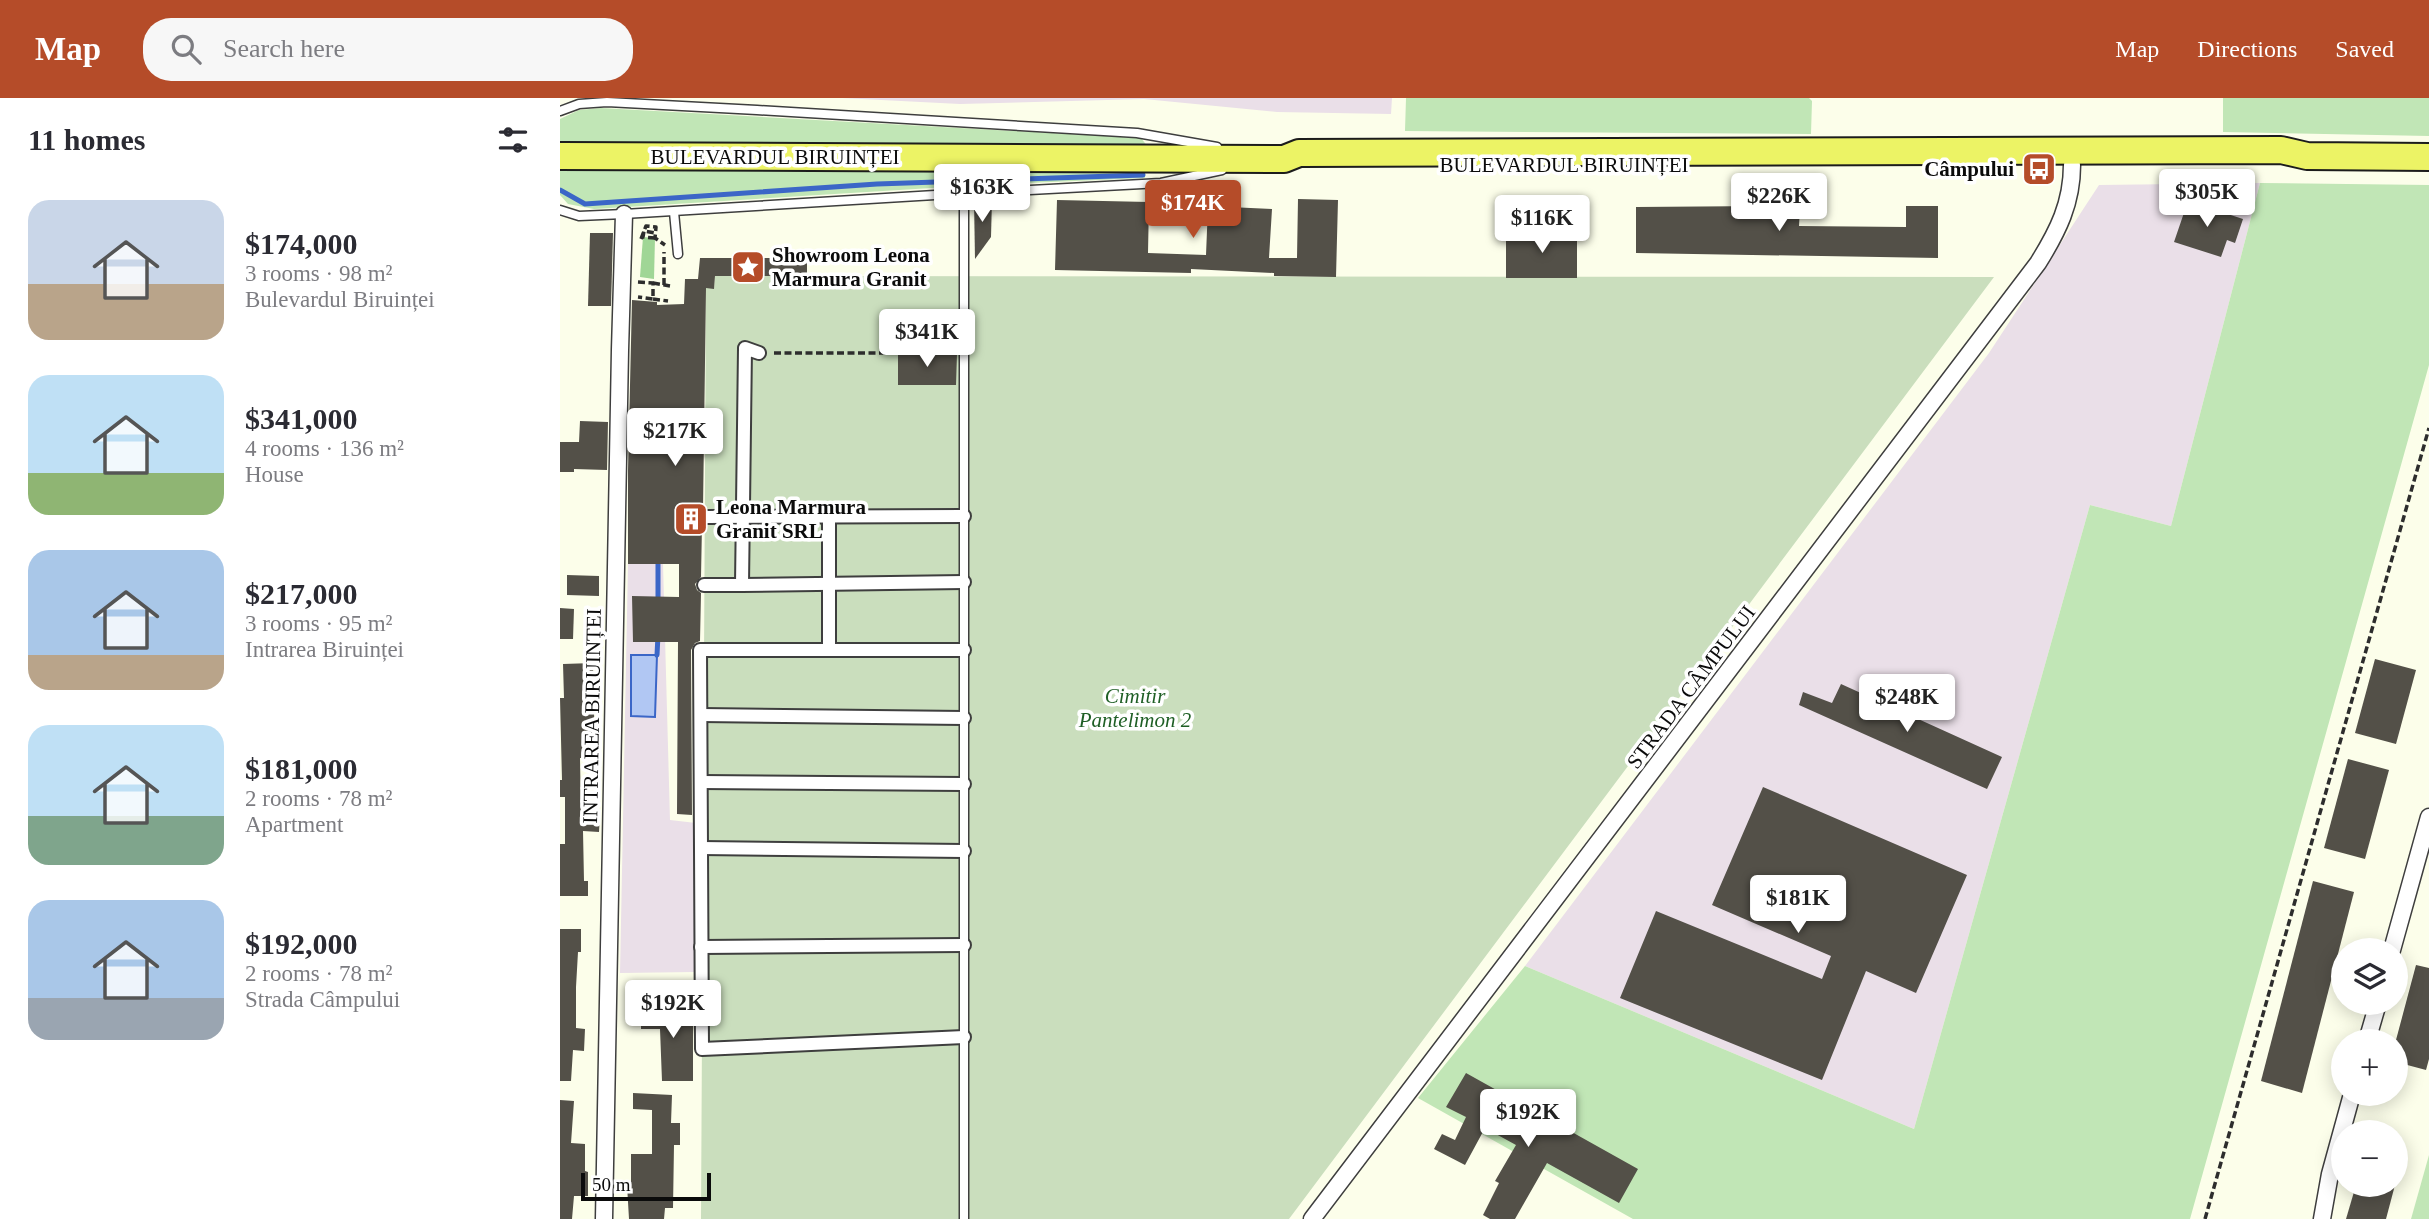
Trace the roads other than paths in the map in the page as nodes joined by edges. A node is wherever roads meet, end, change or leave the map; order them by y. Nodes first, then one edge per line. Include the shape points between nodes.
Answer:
1 (560, 111) edge
2 (560, 156) edge
3 (2306, 156) junction
4 (2429, 157) edge
5 (1278, 159) junction
6 (2072, 165) junction
7 (964, 193) junction
8 (560, 210) edge
9 (674, 212) junction
10 (624, 215) junction
11 (678, 254) dead end
12 (759, 353) road end
13 (964, 516) junction
14 (705, 517) dead end
15 (743, 517) junction
16 (829, 517) junction
17 (964, 582) junction
18 (829, 584) junction
19 (705, 585) dead end
20 (742, 585) junction
21 (829, 650) junction
22 (964, 650) junction
23 (701, 715) junction
24 (964, 718) junction
25 (701, 782) junction
26 (964, 784) junction
27 (2429, 817) edge
28 (701, 848) junction
29 (964, 851) junction
30 (2395, 938) edge
31 (964, 945) junction
32 (701, 947) junction
33 (964, 1037) junction
34 (2349, 1106) edge
35 (604, 1219) edge
36 (964, 1219) edge
37 (1312, 1219) edge
38 (2322, 1219) edge

1 - 5 lane via 607,102 1138,132
2 - 5 main road, BULEVARDUL BIRUINȚEI
3 - 4 main road, BULEVARDUL BIRUINȚEI
3 - 5 main road, BULEVARDUL BIRUINȚEI via 2281,150 1299,153
3 - 6 main road, BULEVARDUL BIRUINȚEI via 2281,164
5 - 6 main road, BULEVARDUL BIRUINȚEI via 1298,165
5 - 7 lane via 1161,183
6 - 37 street, STRADA CÂMPULUI via 2062,223 2038,263
7 - 9 lane
7 - 13 lane
8 - 10 lane via 579,216
9 - 10 lane
9 - 11 lane
10 - 35 street, INTRAREA BIRUINȚEI
12 - 15 street via 745,348
13 - 16 street
13 - 17 lane
14 - 15 street
15 - 16 street
15 - 20 street
16 - 18 street
17 - 18 street
17 - 22 lane
18 - 20 street
18 - 21 street
19 - 20 street
21 - 22 street
21 - 23 street via 700,650
22 - 24 lane
23 - 24 street
23 - 25 street
24 - 26 lane
25 - 26 street
25 - 28 street
26 - 29 lane
27 - 30 street
28 - 29 street
28 - 32 street
29 - 31 lane
31 - 32 street
31 - 33 lane
32 - 33 street via 702,1049
33 - 36 lane
34 - 38 street

